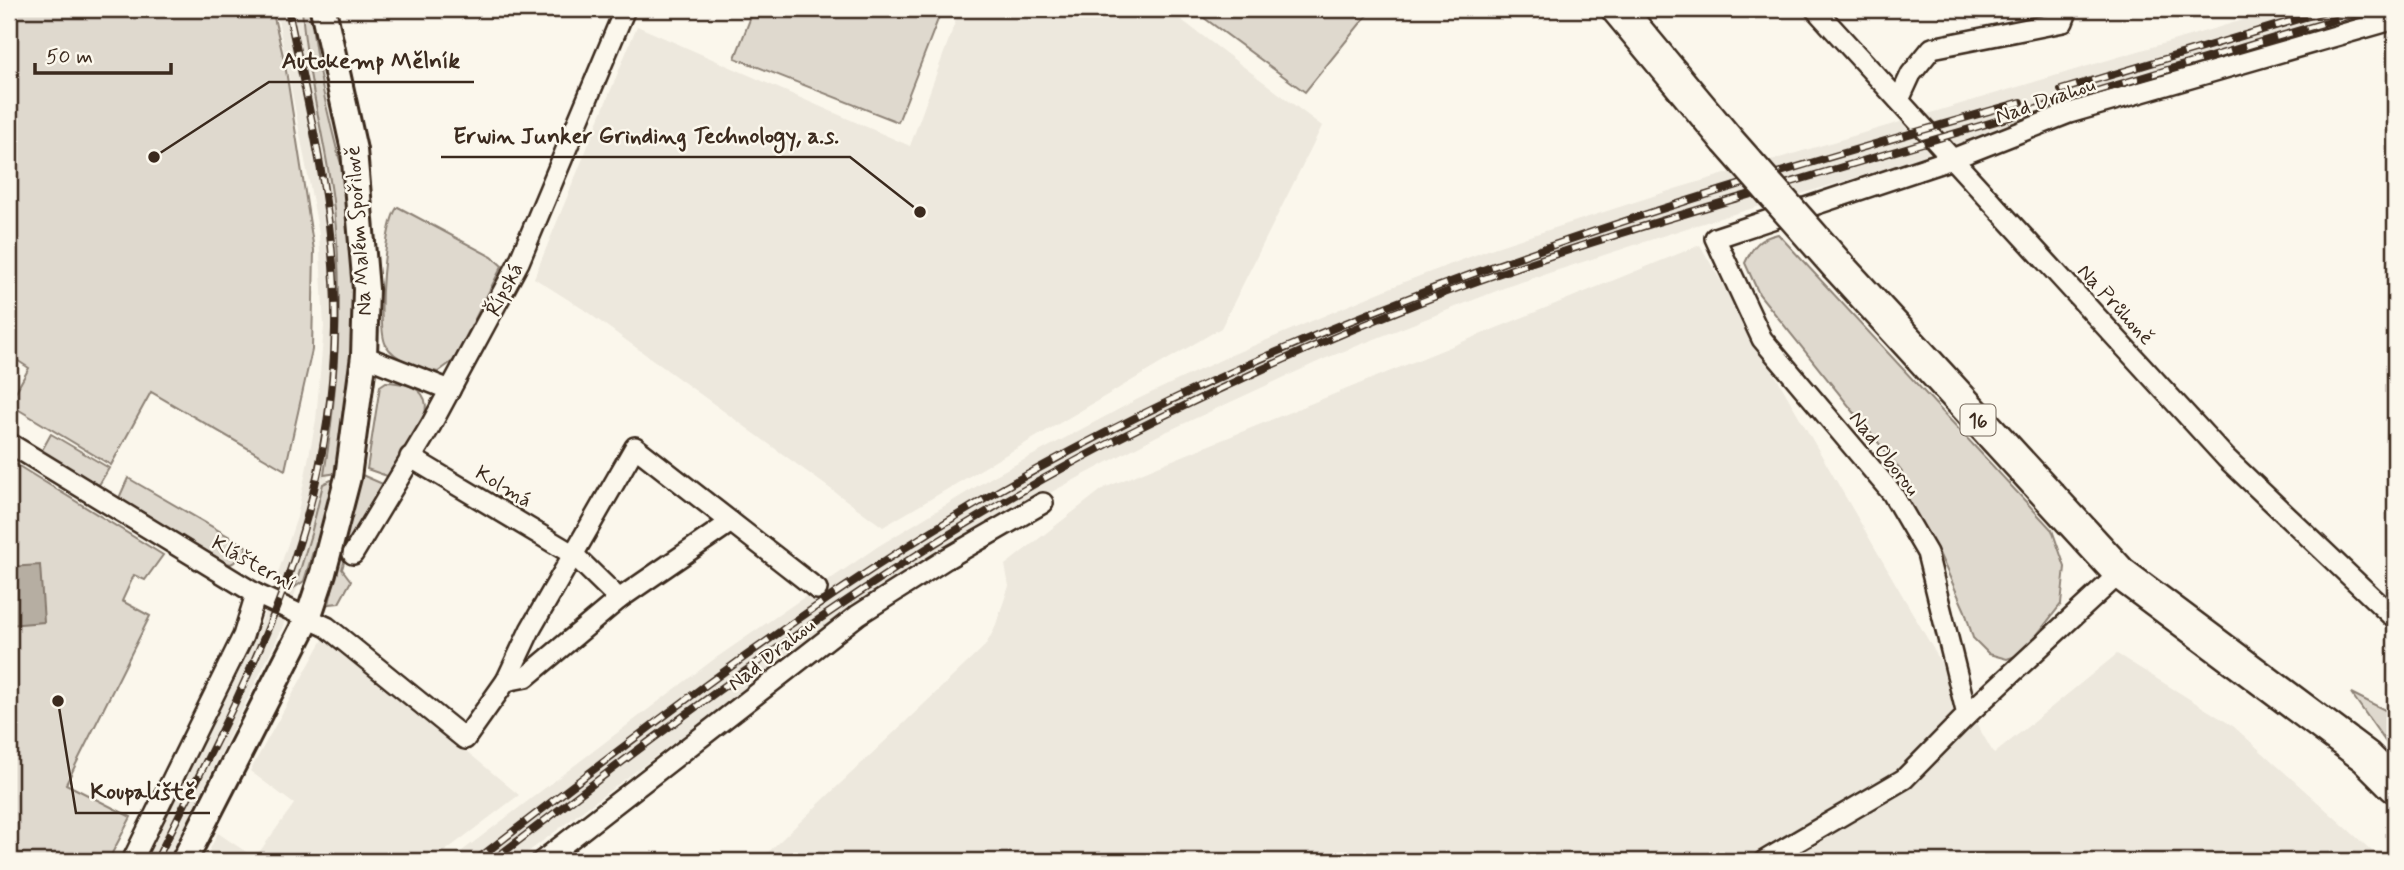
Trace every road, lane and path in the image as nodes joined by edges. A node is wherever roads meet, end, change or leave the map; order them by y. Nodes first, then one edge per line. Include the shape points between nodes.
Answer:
1 (323, 9) edge
2 (605, 9) edge
3 (1618, 9) edge
4 (1815, 9) edge
5 (2068, 9) edge
6 (627, 12) edge
7 (2395, 19) edge
8 (1899, 100) junction
9 (1952, 159) junction
10 (1715, 238) joint
11 (364, 356) junction
12 (450, 390) junction
13 (9, 443) edge
14 (410, 457) junction
15 (1043, 503) dead end
16 (731, 522) junction
17 (353, 554) dead end
18 (575, 555) junction
19 (2120, 573) junction
20 (817, 589) dead end
21 (256, 594) junction
22 (619, 598) junction
23 (308, 618) junction
24 (2395, 619) edge
25 (506, 681) junction
26 (1967, 715) junction
27 (2395, 786) edge
28 (132, 861) edge
29 (184, 861) edge
30 (542, 861) edge
31 (1764, 861) edge

1 - 11 street, Na Malém Spořilově via 354,150 366,289
2 - 6 street
3 - 19 main road, 16, bridge via 1838,266
4 - 8 street, Na Průhoně
5 - 8 street via 2063,22 1932,48 1911,74
6 - 12 street, Řípská via 519,262
7 - 9 street, Nad Drahou via 2069,113
8 - 9 street, Na Průhoně
9 - 10 street, Nad Drahou
9 - 24 street, Na Průhoně via 2226,458
10 - 26 street, Nad Oborou via 1762,339 1892,493 1927,553
11 - 12 street
11 - 23 street, Na Malém Spořilově via 348,477
12 - 14 street, Řípská
13 - 21 street, Klášterní
14 - 17 street, Řípská
14 - 18 street, Kolmá
15 - 30 street, Nad Drahou via 858,615
16 - 18 street via 635,447
16 - 20 street
16 - 22 street
18 - 22 street, Kolmá
18 - 25 street
19 - 26 street
19 - 27 main road, 16 via 2366,757
21 - 23 street, Klášterní
21 - 28 street via 243,636
22 - 25 street via 526,677
23 - 25 street, Klášterní via 327,628 466,739
23 - 29 street
26 - 31 street via 1904,779

